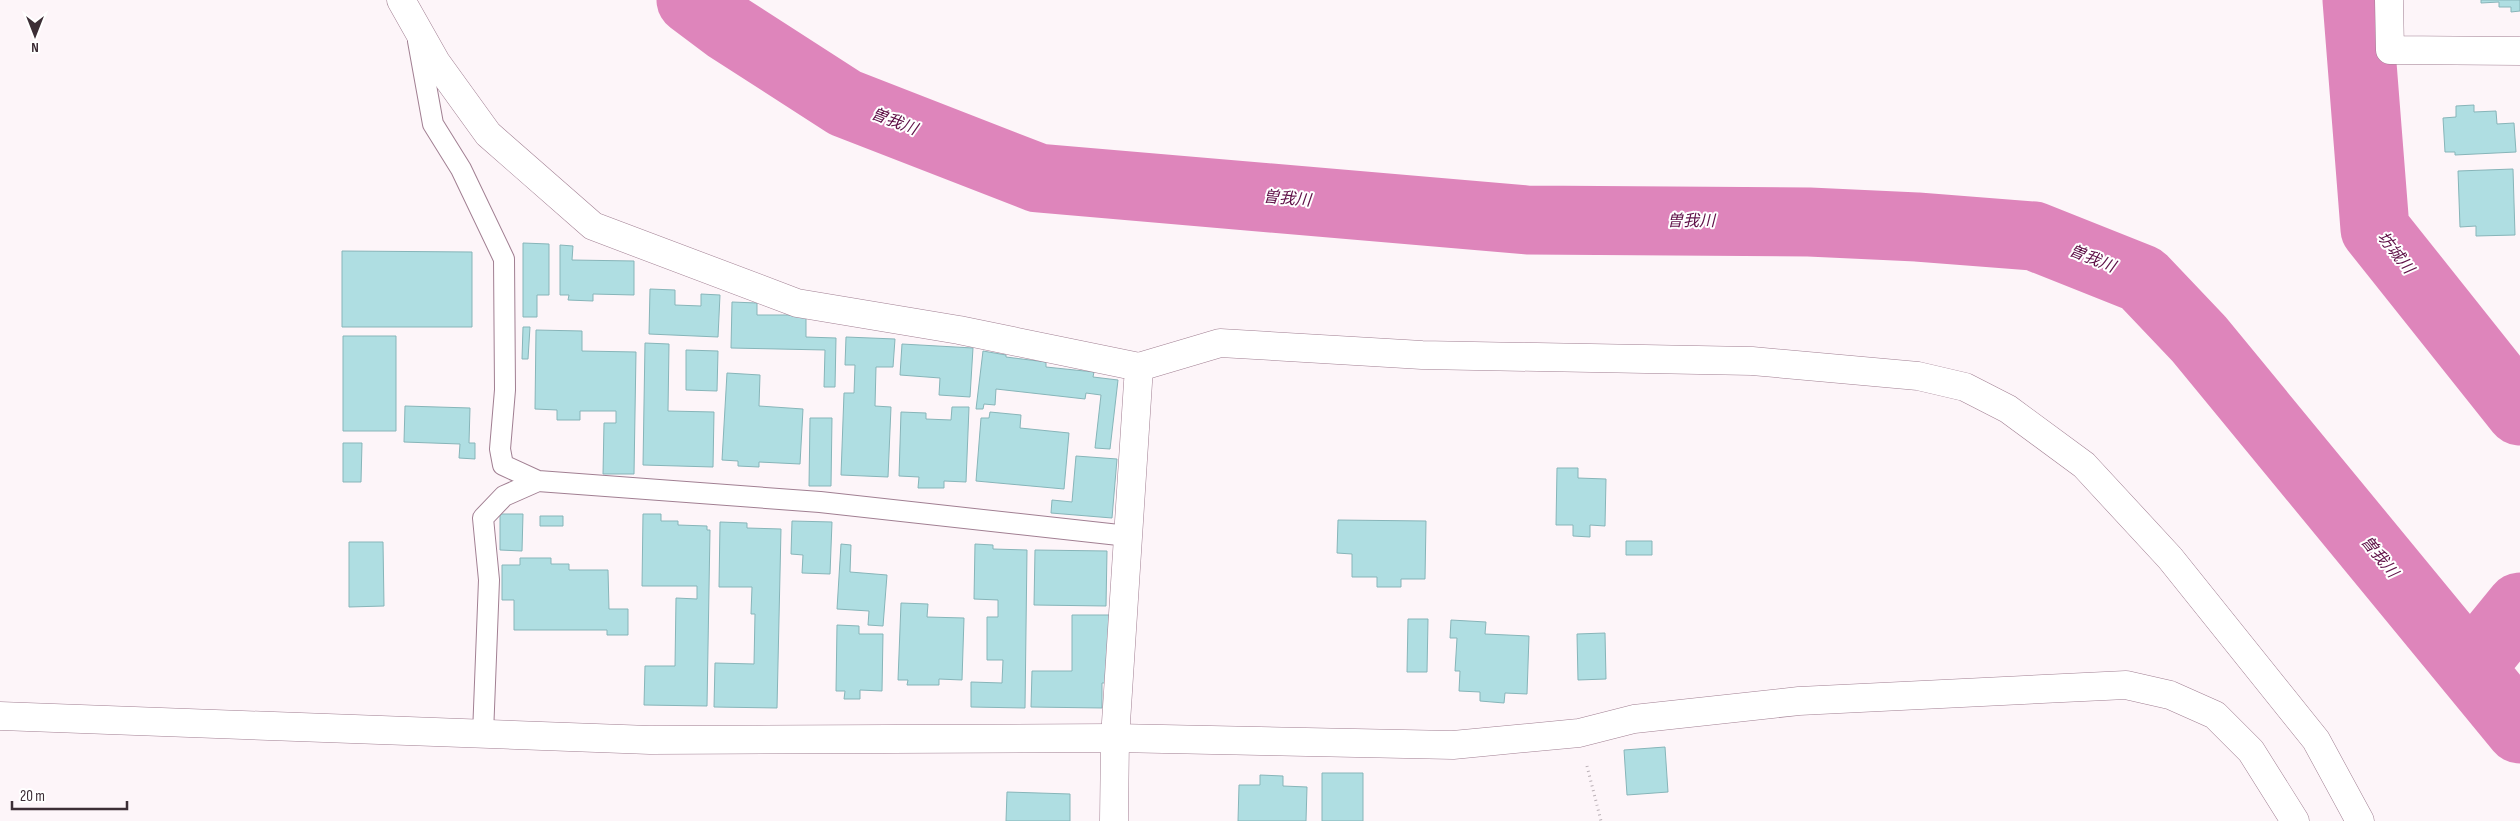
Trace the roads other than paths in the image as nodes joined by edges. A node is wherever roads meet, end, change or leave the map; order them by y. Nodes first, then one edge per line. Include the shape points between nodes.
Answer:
1 (402, 0) edge
2 (2389, 0) edge
3 (415, 25) junction
4 (2520, 51) edge
5 (1139, 367) junction
6 (538, 481) junction
7 (1128, 536) junction
8 (0, 716) edge
9 (483, 734) junction
10 (1115, 738) junction
11 (1114, 821) edge
12 (2296, 821) edge
13 (2360, 821) edge

1 - 3 street
2 - 4 street via 2390,50
3 - 5 street via 436,62 488,134 593,226 797,303 959,330
3 - 6 lane via 433,124 461,169 504,258 505,390 500,449 503,465
5 - 7 street
5 - 13 street via 1220,342 1422,355 1752,361 1918,376 1965,387 2008,409 2084,465 2170,558 2316,740
6 - 7 lane via 820,502
6 - 9 lane via 504,496 483,518 490,580
7 - 10 street
8 - 9 street
9 - 10 street via 650,740
10 - 11 street
10 - 12 street via 1453,745 1579,733 1634,719 1800,701 2126,685 2170,695 2215,715 2251,751

